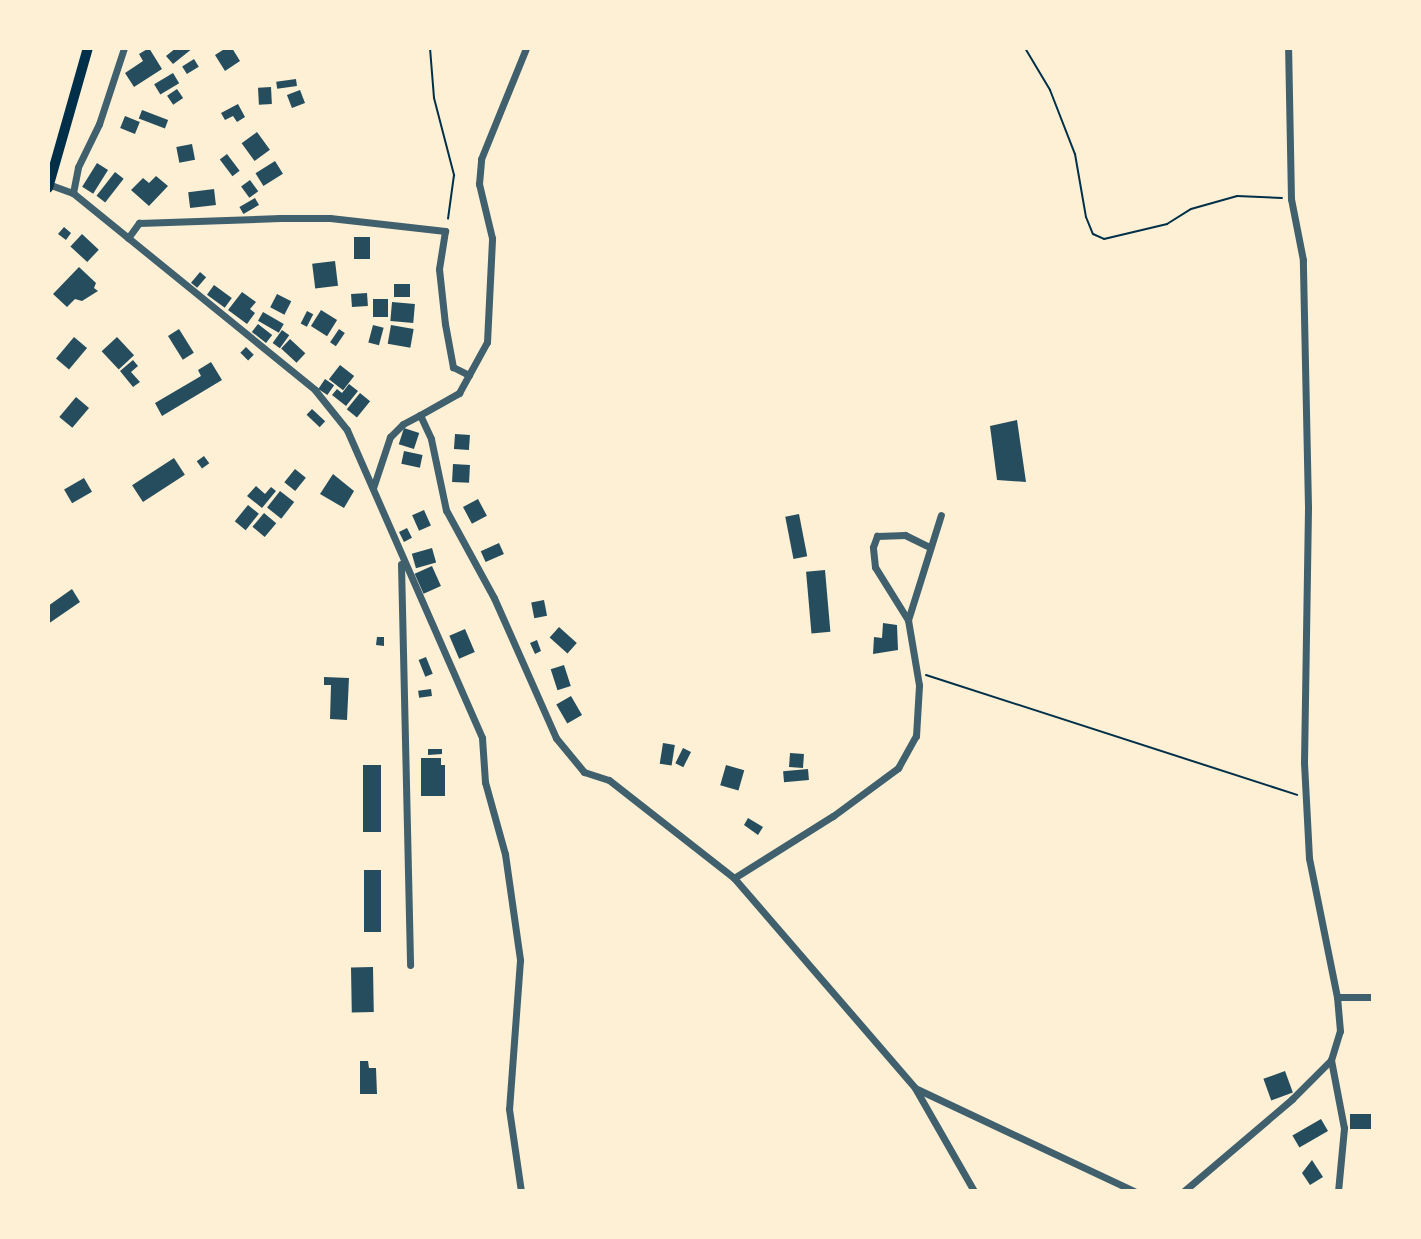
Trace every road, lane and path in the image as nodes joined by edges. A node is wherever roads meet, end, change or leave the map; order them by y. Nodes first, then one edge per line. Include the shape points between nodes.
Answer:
1 (88, 48) edge
2 (124, 48) edge
3 (430, 48) edge
4 (526, 48) edge
5 (1025, 48) edge
6 (1288, 48) edge
7 (48, 185) edge
8 (73, 193) junction
9 (1291, 199) junction
10 (445, 231) junction
11 (128, 238) junction
12 (469, 375) junction
13 (420, 415) junction
14 (373, 489) junction
15 (941, 515) dead end
16 (930, 547) junction
17 (401, 558) junction
18 (908, 620) junction
19 (917, 672) junction
20 (1306, 798) junction
21 (734, 878) junction
22 (410, 965) dead end
23 (1337, 997) junction
24 (1373, 997) edge
25 (1331, 1060) junction
26 (915, 1088) junction
27 (521, 1191) edge
28 (974, 1191) edge
29 (1134, 1191) edge
30 (1184, 1191) edge
31 (1338, 1191) edge

1 - 7 main road
2 - 8 street
3 - 10 path via 434,98 454,175
4 - 12 street via 481,159 479,184 492,238 487,342
5 - 9 path via 1050,90 1075,154 1093,234 1104,239 1167,224 1191,209 1237,196
6 - 9 street
7 - 8 street
8 - 11 street
9 - 20 street via 1303,260
10 - 11 street via 280,218 139,223
10 - 12 street via 439,269 445,324 453,367
11 - 14 street via 315,390 347,430
12 - 13 street via 459,393
13 - 14 street via 390,437
13 - 21 street via 431,439 446,510 494,598 556,738 584,772 609,780 634,797
14 - 17 street
15 - 16 street
16 - 18 street
16 - 18 street via 905,535 877,536 873,547 875,567
17 - 22 street
17 - 27 street via 482,738 485,782 505,854 520,960 509,1109
18 - 19 street
19 - 20 path
19 - 21 street via 916,736 898,768
20 - 23 street via 1309,858
21 - 26 street
23 - 24 street
23 - 25 street via 1340,1031
25 - 30 street
25 - 31 street via 1344,1128
26 - 28 street
26 - 29 street

